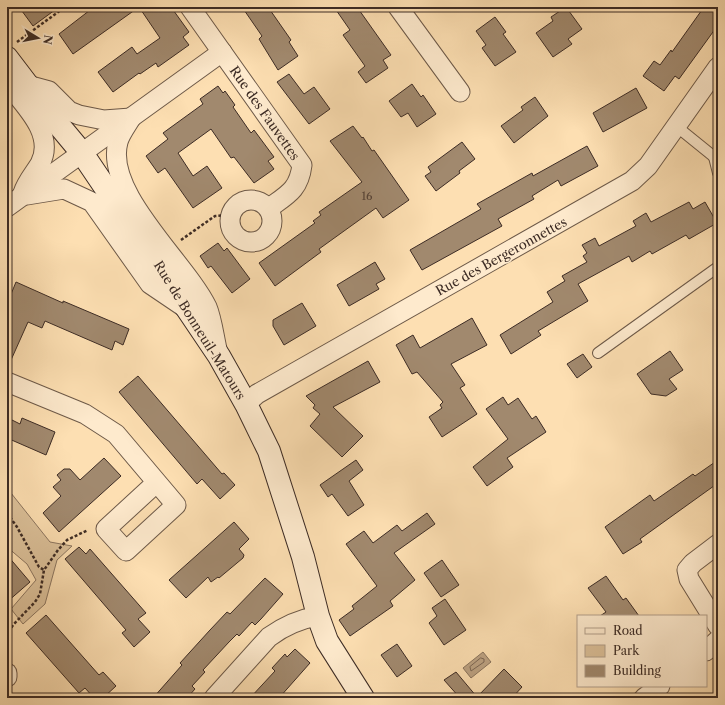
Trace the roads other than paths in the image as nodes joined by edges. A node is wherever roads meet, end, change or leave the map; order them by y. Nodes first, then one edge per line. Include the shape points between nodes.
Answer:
1 (190, 7) edge
2 (398, 7) edge
3 (10, 52) edge
4 (222, 52) junction
5 (718, 67) edge
6 (17, 84) edge
7 (460, 92) dead end
8 (132, 118) junction
9 (676, 126) junction
10 (82, 153) junction
11 (716, 159) edge
12 (718, 173) edge
13 (14, 202) edge
14 (269, 208) junction
15 (718, 267) edge
16 (186, 308) junction
17 (598, 353) dead end
18 (219, 356) junction
19 (7, 382) edge
20 (246, 404) junction
21 (156, 483) junction
22 (718, 544) edge
23 (318, 616) junction
24 (718, 626) edge
25 (718, 640) edge
26 (707, 650) edge
27 (7, 673) edge
28 (7, 677) edge
29 (659, 687) edge
30 (214, 698) edge
31 (363, 698) edge
32 (644, 698) edge

1 - 4 street, Rue des Fauvettes
2 - 7 street
3 - 6 main road, Rue de Bonneuil-Matours
4 - 8 street, Rue des Fauvettes
4 - 14 street, Rue des Fauvettes via 302,165 301,178 293,190
5 - 9 street, Rue des Bergeronnettes
6 - 8 street via 49,91 69,111 79,115 104,120
6 - 10 main road, Rue de Bonneuil-Matours
6 - 13 street via 39,124 46,144 40,163
8 - 10 street, Rue des Fauvettes
8 - 18 street via 118,142 117,167 129,198 207,308
9 - 11 lane
9 - 20 street, Rue des Bergeronnettes via 641,173 620,188 257,394
10 - 13 street, Rue des Fauvettes
10 - 16 main road, Rue de Bonneuil-Matours
11 - 12 lane
13 - 16 street via 64,189 92,202 150,284
14 - 14 street via 272,215 271,229 267,235 254,242 235,235 231,229 230,215 238,204 251,199 258,200
15 - 17 lane
16 - 18 main road, Rue de Bonneuil-Matours
18 - 20 main road, Rue de Bonneuil-Matours
19 - 21 street via 85,414 116,434
20 - 23 main road, Rue de Bonneuil-Matours via 268,451 303,557
21 - 21 street via 106,529 126,551 176,505
22 - 24 street via 687,570 689,579
23 - 30 street via 279,629
23 - 31 main road, Rue de Bonneuil-Matours via 327,641
25 - 26 street
27 - 28 street
29 - 32 street

